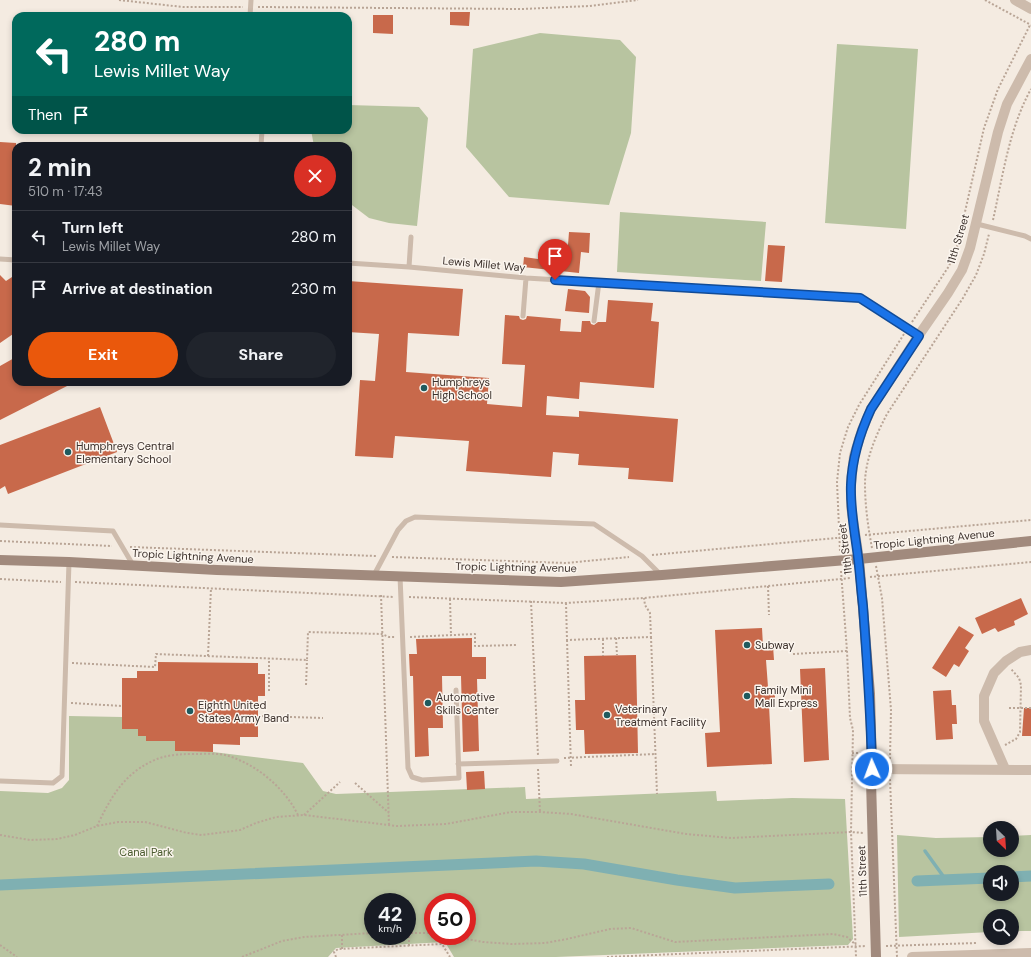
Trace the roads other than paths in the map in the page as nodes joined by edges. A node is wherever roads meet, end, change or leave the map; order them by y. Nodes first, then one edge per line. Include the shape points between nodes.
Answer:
1 (251, 0) edge
2 (1015, 0) edge
3 (1031, 8) edge
4 (250, 12) edge
5 (1031, 59) edge
6 (977, 224) junction
7 (411, 237) dead end
8 (1031, 239) edge
9 (0, 259) edge
10 (12, 260) edge
11 (352, 263) edge
12 (409, 267) junction
13 (526, 278) junction
14 (599, 282) junction
15 (523, 316) dead end
16 (594, 321) dead end
17 (919, 336) junction
18 (0, 525) edge
19 (1031, 541) edge
20 (858, 559) junction
21 (0, 560) edge
22 (70, 562) junction
23 (133, 565) junction
24 (374, 575) junction
25 (400, 576) junction
26 (662, 576) junction
27 (1031, 650) edge
28 (456, 690) dead end
29 (557, 761) dead end
30 (458, 764) junction
31 (872, 769) junction
32 (1005, 769) junction
33 (1031, 770) edge
34 (0, 781) edge
35 (1031, 953) edge
36 (876, 957) edge
37 (912, 957) edge

1 - 4 lane
2 - 3 street
5 - 6 street, 11th Street via 1008,104 998,132
6 - 8 lane
6 - 17 street, 11th Street via 962,270
7 - 12 lane
9 - 10 lane
11 - 12 lane, Lewis Millet Way
12 - 13 lane, Lewis Millet Way
13 - 14 lane, Lewis Millet Way
13 - 15 lane
14 - 16 lane
14 - 17 lane, Lewis Millet Way via 860,298
17 - 20 street, 11th Street via 871,409 854,456 851,506
18 - 23 lane via 113,530
19 - 20 main road, Tropic Lightning Avenue
20 - 26 main road, Tropic Lightning Avenue
20 - 31 main road, 11th Street via 870,694
21 - 22 main road, Tropic Lightning Avenue
22 - 23 main road, Tropic Lightning Avenue
22 - 34 lane via 62,776 53,783
23 - 24 main road, Tropic Lightning Avenue
24 - 25 main road, Tropic Lightning Avenue
24 - 26 lane via 398,530 406,521 415,517 594,524 642,556
25 - 26 main road, Tropic Lightning Avenue via 561,582
25 - 30 lane via 408,768 412,777 422,780 459,778
27 - 32 street via 1020,652 1006,661 994,673 984,696 984,721
28 - 30 lane
29 - 30 lane
31 - 32 street
31 - 36 main road, 11th Street
32 - 33 street
35 - 37 street

